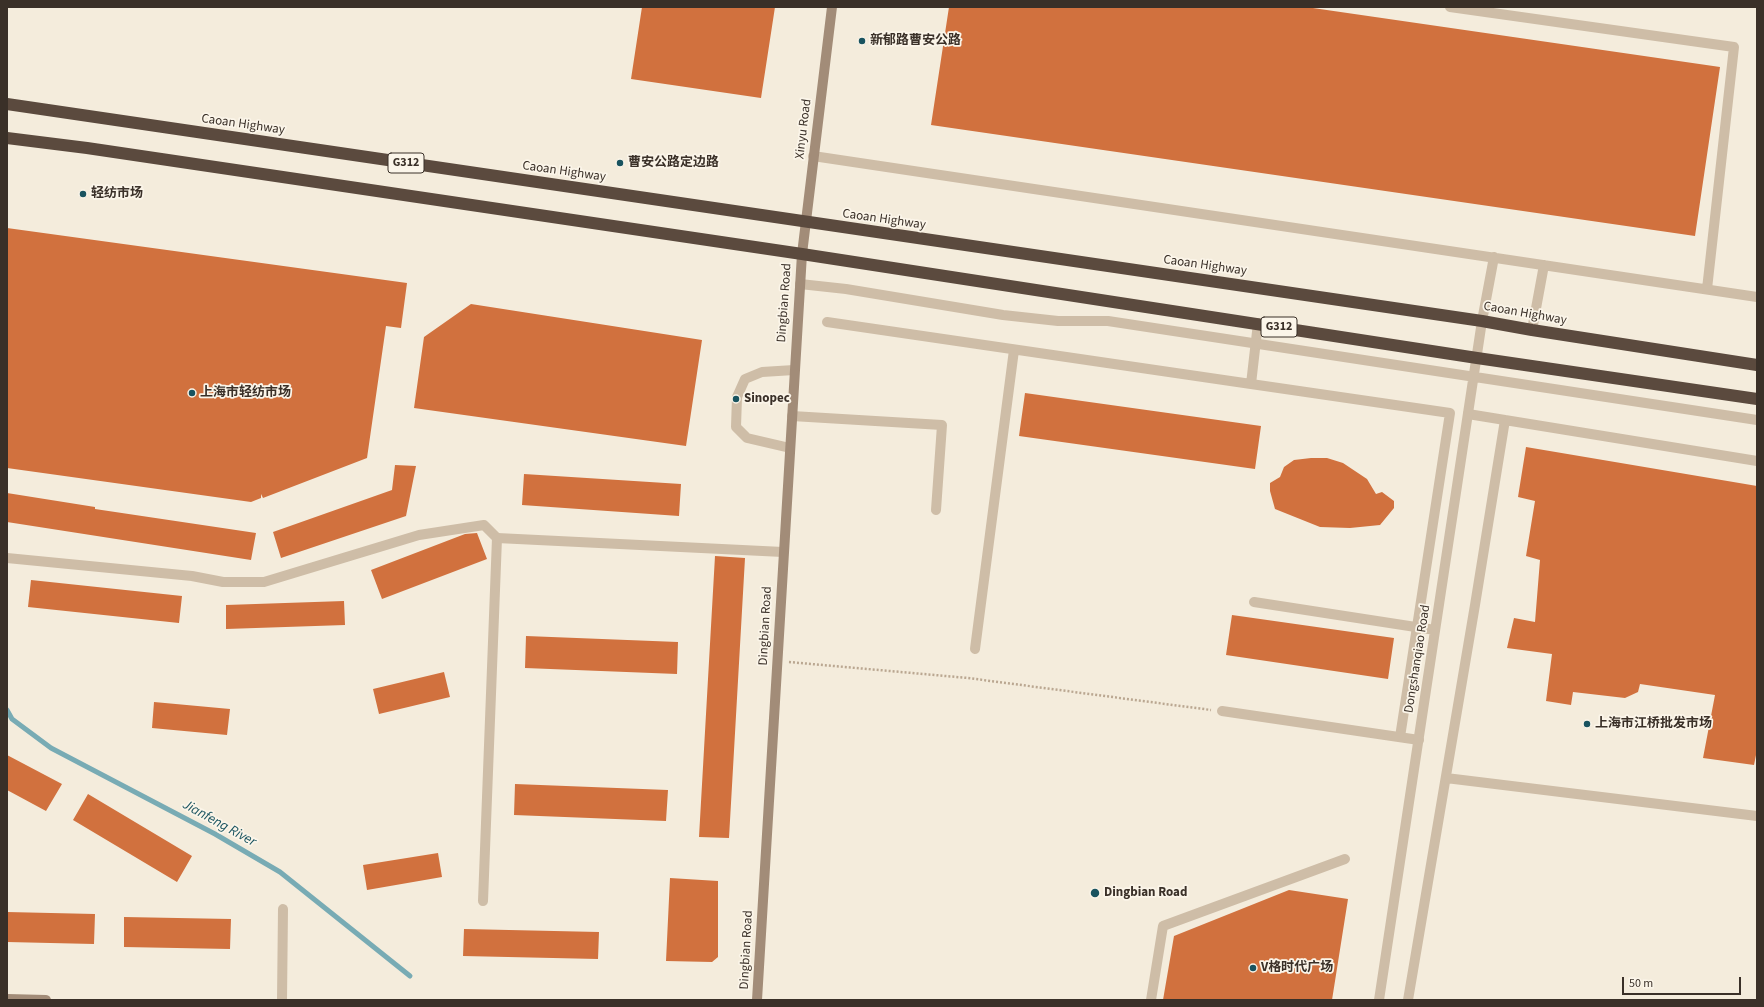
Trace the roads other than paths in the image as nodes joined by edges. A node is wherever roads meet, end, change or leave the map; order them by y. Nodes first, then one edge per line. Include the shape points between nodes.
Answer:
1 (832, 7) edge
2 (1450, 7) edge
3 (7, 104) edge
4 (7, 138) edge
5 (813, 156) junction
6 (805, 222) junction
7 (802, 254) junction
8 (1494, 257) junction
9 (1544, 265) junction
10 (800, 284) junction
11 (1707, 290) junction
12 (1757, 297) edge
13 (1482, 321) junction
14 (827, 322) dead end
15 (1258, 323) junction
16 (1532, 330) junction
17 (1256, 344) junction
18 (1014, 350) junction
19 (1477, 358) junction
20 (1757, 365) edge
21 (794, 370) junction
22 (1474, 377) junction
23 (1251, 384) junction
24 (1757, 399) edge
25 (1468, 414) junction
26 (792, 416) junction
27 (1505, 420) junction
28 (1757, 420) edge
29 (790, 448) junction
30 (1757, 461) edge
31 (936, 510) dead end
32 (497, 538) junction
33 (783, 552) junction
34 (7, 558) edge
35 (1254, 602) dead end
36 (1417, 628) junction
37 (1435, 630) junction
38 (975, 649) dead end
39 (1222, 711) road end
40 (1400, 737) junction
41 (1419, 740) junction
42 (1446, 778) junction
43 (1757, 816) edge
44 (1345, 859) dead end
45 (483, 901) dead end
46 (282, 909) dead end
47 (12, 999) edge
48 (46, 1000) edge
49 (282, 1000) edge
50 (757, 1000) edge
51 (1151, 1000) edge
52 (1379, 1000) edge
53 (1408, 1000) edge

1 - 5 street, Xinyu Road
2 - 11 street via 1734,47
3 - 6 highway, Caoan Highway / G312
4 - 7 highway, G312
5 - 6 street, Xinyu Road
5 - 8 street
6 - 7 street, Xinyu Road
6 - 13 highway, Caoan Highway / G312
7 - 10 street, Dingbian Road
7 - 15 highway, G312
8 - 9 street
8 - 13 street, Dongshanqiao Road
9 - 11 street
9 - 16 street
10 - 17 street via 846,289 1003,315 1108,321
10 - 21 street, Dingbian Road
11 - 12 street
13 - 16 highway, Caoan Highway / G312
13 - 19 street, Dongshanqiao Road
14 - 18 street
15 - 17 street
15 - 19 highway, G312
16 - 20 highway, Caoan Highway / G312
17 - 22 street
17 - 23 street
18 - 23 street
18 - 38 street
19 - 22 street, Dongshanqiao Road
19 - 24 highway, G312
21 - 26 street, Dingbian Road
21 - 29 street via 762,372 745,379 737,397 736,412 736,427 747,438
22 - 25 street, Dongshanqiao Road
22 - 28 street
23 - 36 street via 1450,413
25 - 27 street
25 - 37 street, Dongshanqiao Road
26 - 29 street, Dingbian Road
26 - 31 street via 942,425
27 - 30 street
27 - 42 street
29 - 33 street, Dingbian Road
32 - 33 street
32 - 34 street via 484,525 419,535 264,582 222,582 192,576
32 - 45 street
33 - 50 street, Dingbian Road
35 - 36 street
36 - 37 street
36 - 40 street
37 - 41 street, Dongshanqiao Road
39 - 40 street
40 - 41 street
41 - 52 street, Dongshanqiao Road
42 - 43 street
42 - 53 street
44 - 51 street via 1164,926
46 - 49 street
47 - 48 street

